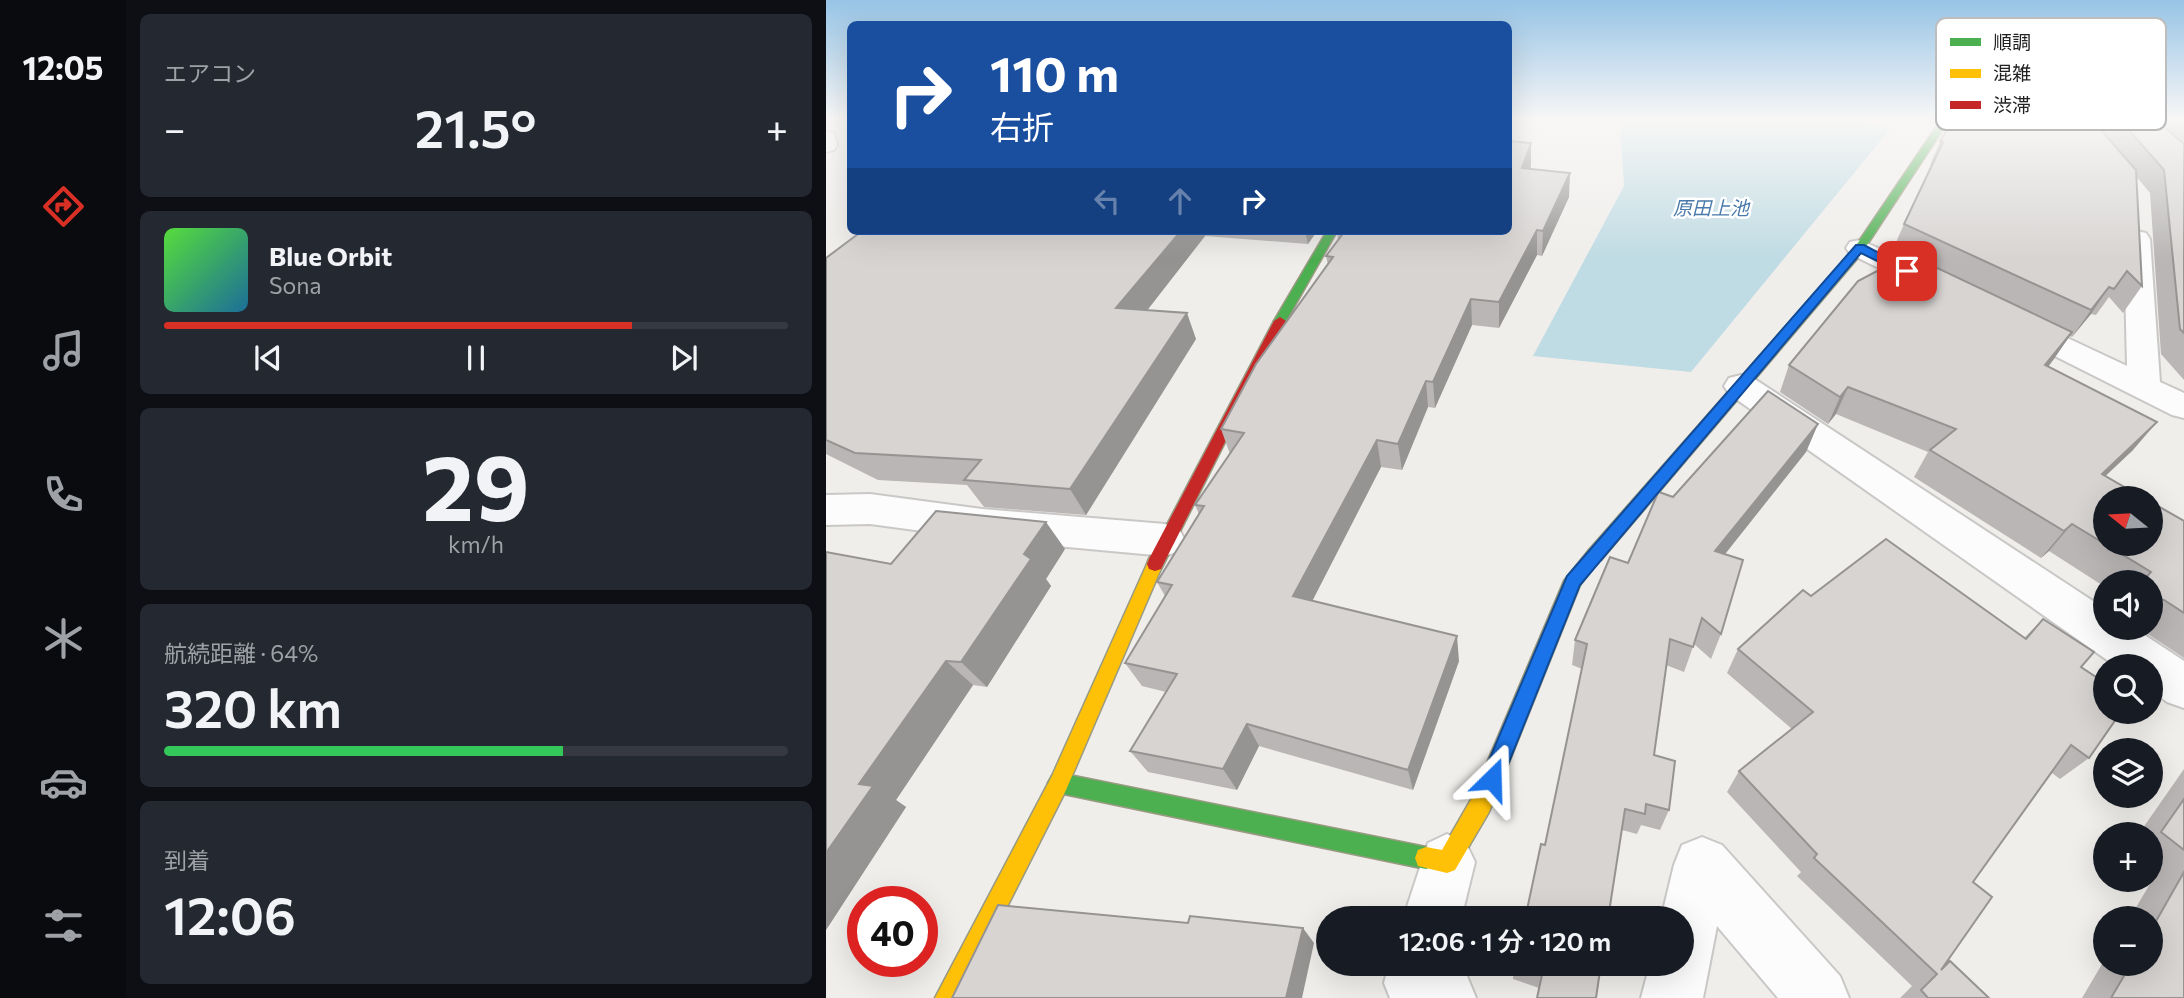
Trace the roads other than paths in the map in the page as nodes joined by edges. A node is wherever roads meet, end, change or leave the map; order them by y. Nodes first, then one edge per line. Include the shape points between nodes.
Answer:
1 (1914, 167) edge
2 (2136, 207) edge
3 (1330, 235) edge
4 (1860, 248) junction
5 (1958, 296) edge
6 (1996, 314) edge
7 (1741, 386) junction
8 (2144, 387) junction
9 (2184, 407) edge
10 (826, 510) edge
11 (1164, 540) junction
12 (2184, 687) edge
13 (1059, 783) junction
14 (1447, 862) junction
15 (1435, 906) edge
16 (1693, 906) edge
17 (1416, 976) edge
18 (1677, 976) edge
19 (948, 998) edge
20 (1445, 998) edge
21 (1672, 998) edge
22 (1818, 998) edge

1 - 4 street
2 - 8 street
3 - 11 street
4 - 5 street
4 - 7 street
6 - 8 street
7 - 12 street
7 - 14 street via 1573,581 1481,804
8 - 9 street
10 - 11 street via 870,509
11 - 13 street
13 - 14 street
13 - 19 street
14 - 15 street
16 - 22 street via 1702,865
17 - 20 street via 1414,983
18 - 21 street

